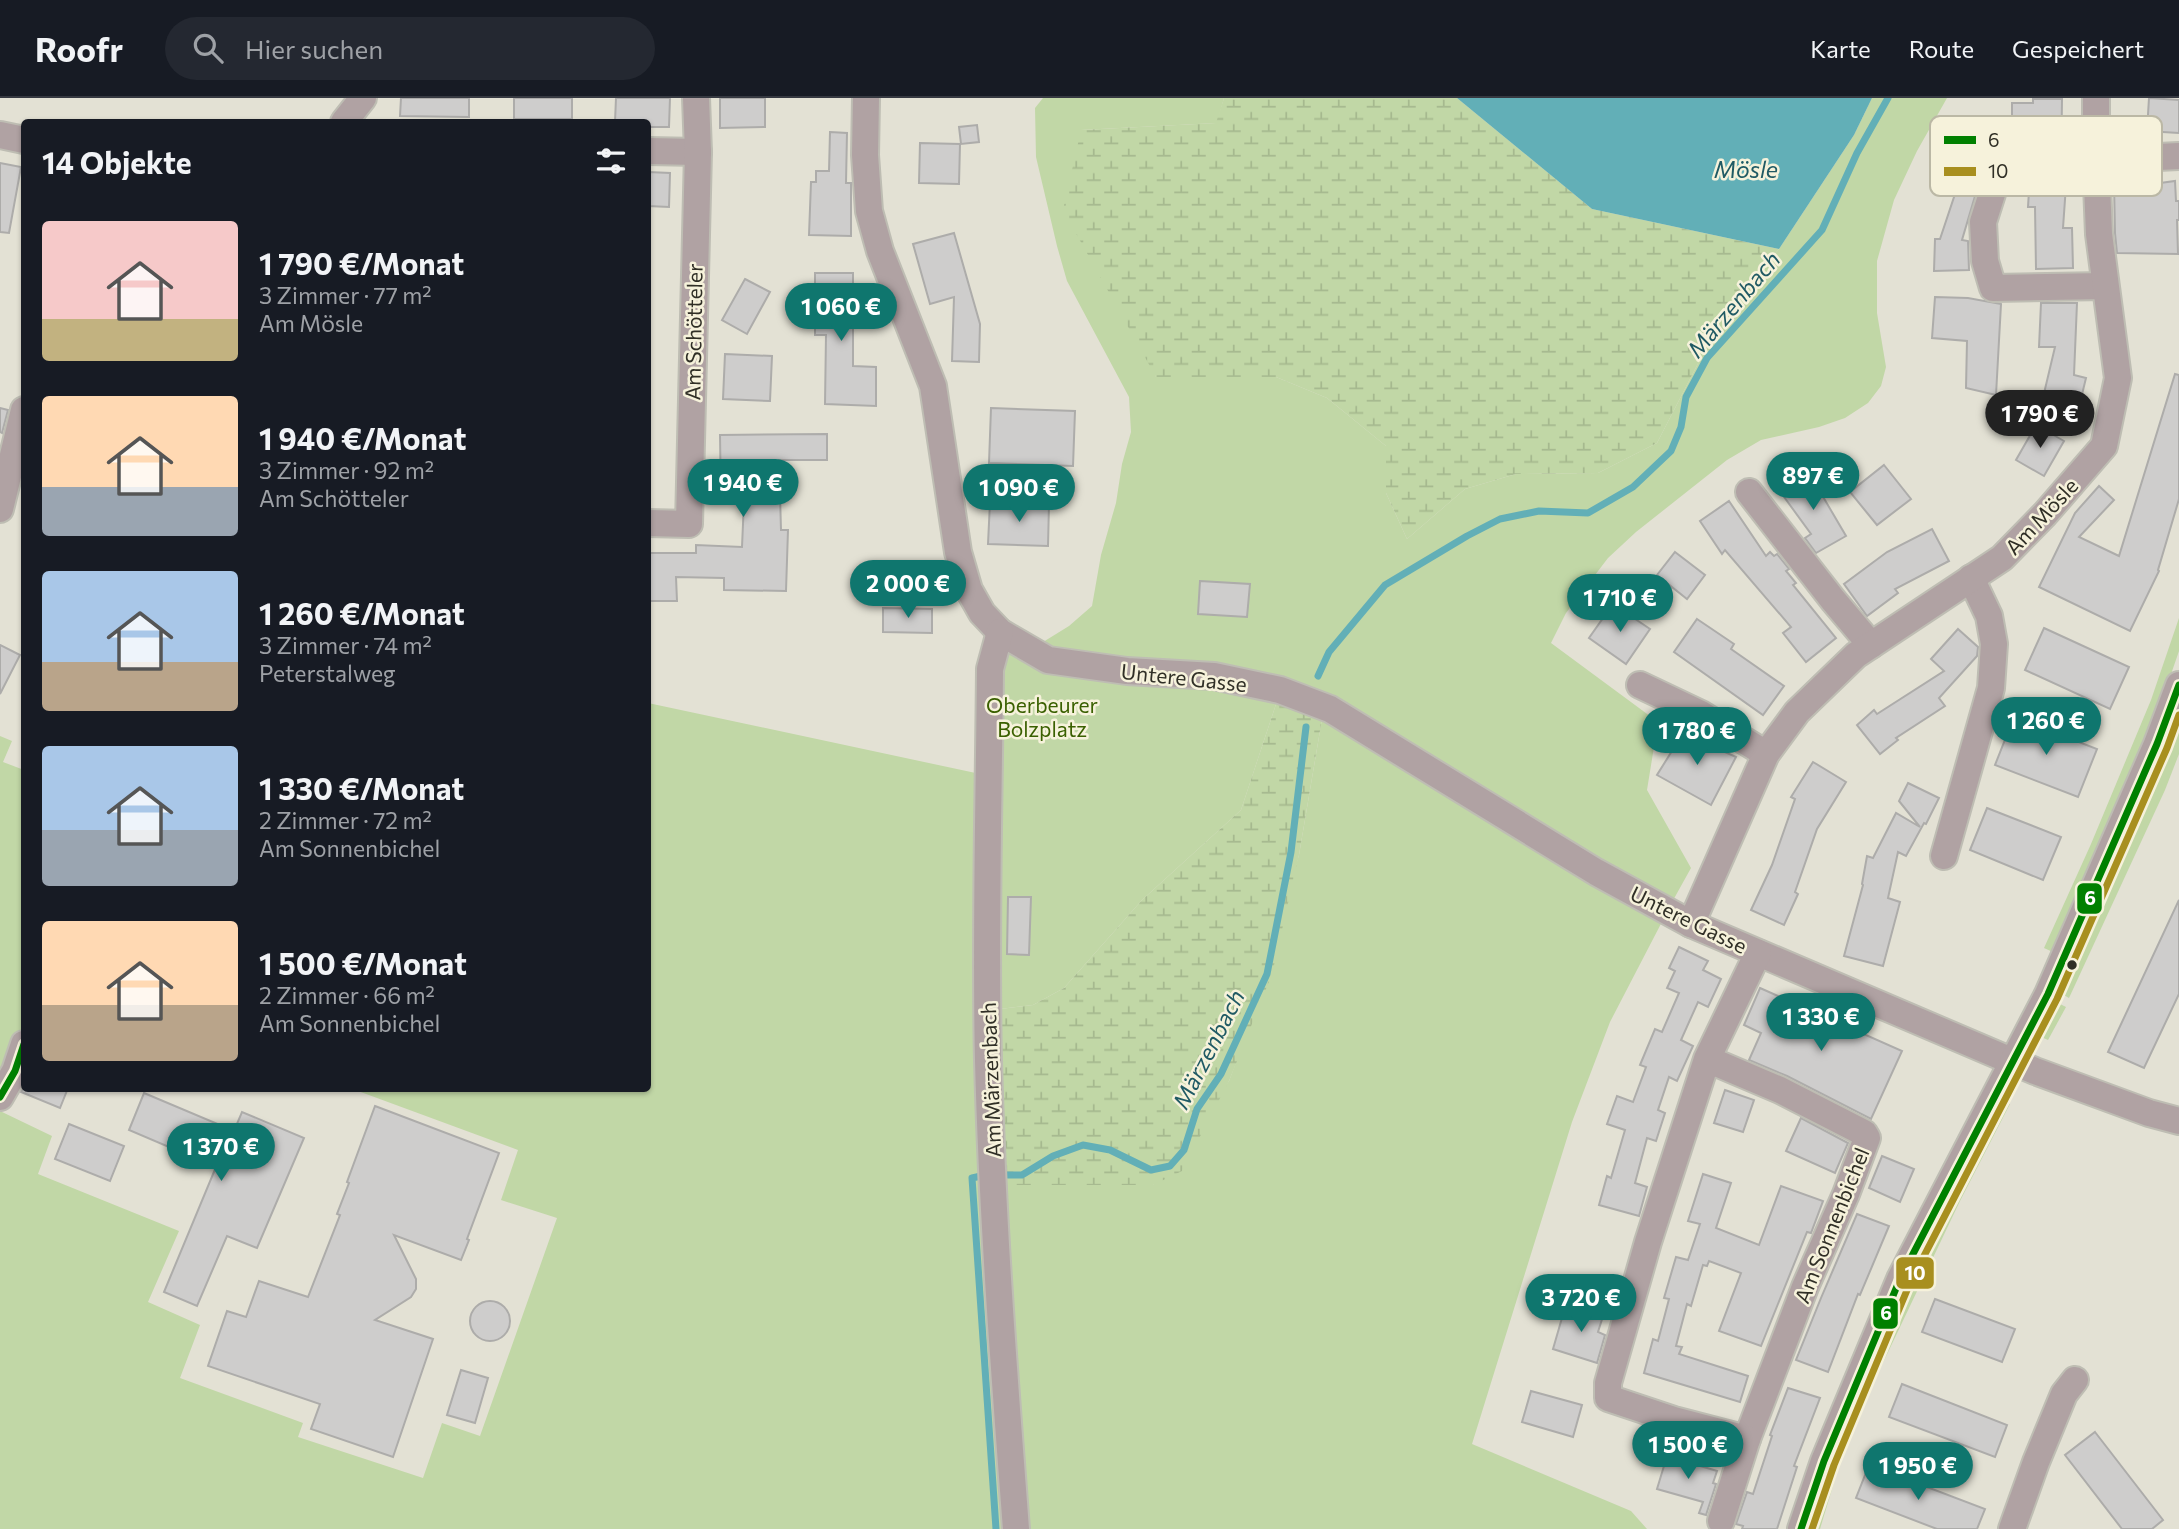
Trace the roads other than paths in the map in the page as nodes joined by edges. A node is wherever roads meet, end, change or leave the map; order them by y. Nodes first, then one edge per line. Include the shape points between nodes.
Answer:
1 (696, 98) edge
2 (866, 98) edge
3 (2096, 98) edge
4 (2096, 116) edge
5 (0, 135) edge
6 (21, 139) edge
7 (651, 151) edge
8 (698, 152) junction
9 (1991, 196) edge
10 (2097, 196) edge
11 (2105, 286) junction
12 (21, 422) edge
13 (1749, 492) dead end
14 (0, 509) edge
15 (651, 523) edge
16 (1971, 579) junction
17 (1000, 632) junction
18 (1871, 645) junction
19 (1640, 685) dead end
20 (2179, 685) edge
21 (1766, 754) junction
22 (1944, 856) dead end
23 (1691, 923) junction
24 (1758, 953) junction
25 (21, 1054) edge
26 (1707, 1059) junction
27 (2012, 1061) junction
28 (0, 1097) edge
29 (2179, 1121) edge
30 (2075, 1380) dead end
31 (1747, 1439) junction
32 (1721, 1521) dead end
33 (1804, 1528) edge
34 (1016, 1529) edge
35 (2012, 1529) edge

1 - 8 street, Am Schötteler
2 - 17 street, Untere Gasse via 869,211 933,386 958,552 969,590
3 - 4 street, Am Mösle
5 - 6 street
7 - 8 street
8 - 15 street, Am Schötteler via 689,524
9 - 11 street via 1983,222 1985,261 1993,288
10 - 11 street, Am Mösle
11 - 16 street, Am Mösle via 2119,377 2104,446 2045,514 2001,558
12 - 14 street
13 - 18 street
16 - 18 street, Am Mösle
16 - 22 street via 1989,615 1994,644 1991,688
17 - 23 street, Untere Gasse via 1048,660 1214,676 1280,690 1330,709 1596,872
17 - 34 street, Am Märzenbach via 990,669 988,1061 1000,1329
18 - 21 street, Am Mösle via 1797,712
19 - 21 street via 1701,714
20 - 27 street via 2048,994
21 - 23 street, Am Mösle
23 - 24 street, Untere Gasse
24 - 26 street
24 - 27 street, Untere Gasse
25 - 28 street
26 - 31 street via 1648,1242 1608,1383 1608,1398
26 - 31 street, Am Sonnenbichel via 1780,1090 1867,1138
27 - 29 street, Untere Gasse
27 - 33 street via 1900,1279 1824,1461
30 - 35 street via 2064,1394
31 - 32 street, Am Sonnenbichel

